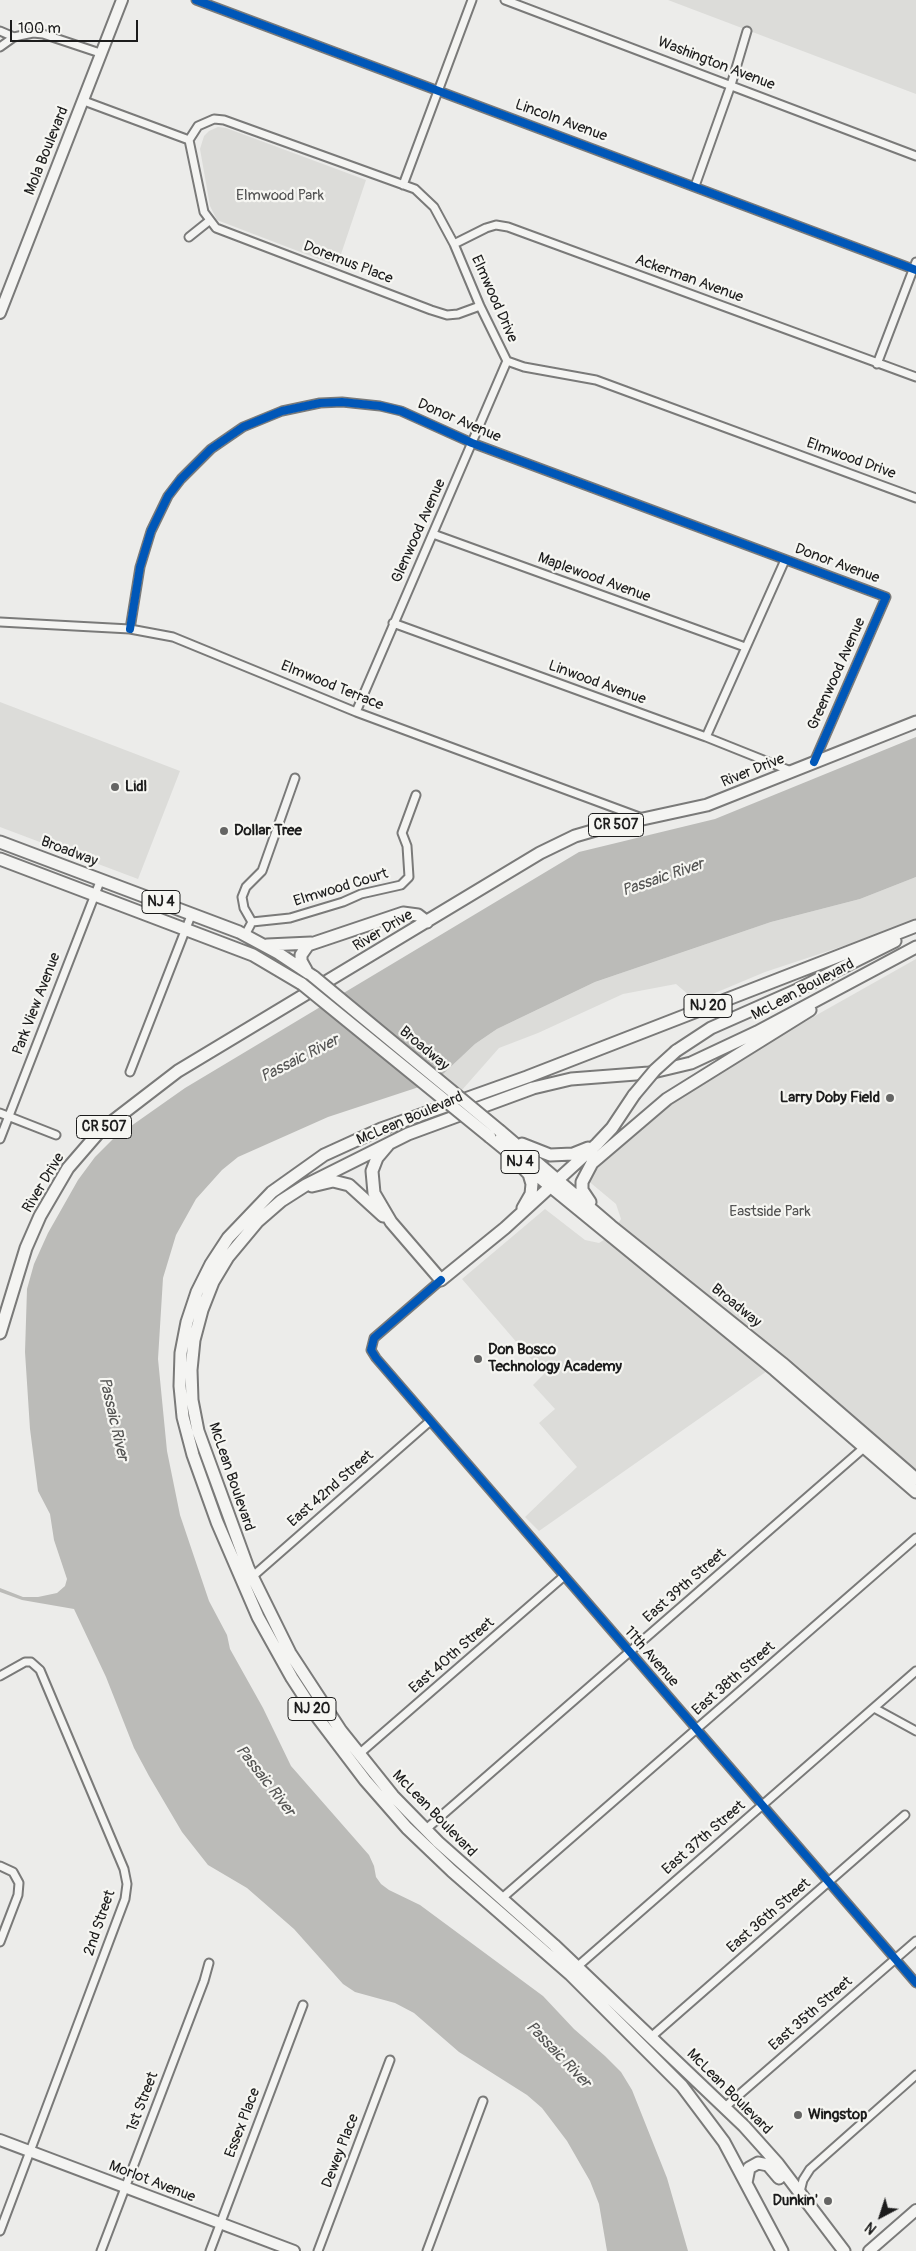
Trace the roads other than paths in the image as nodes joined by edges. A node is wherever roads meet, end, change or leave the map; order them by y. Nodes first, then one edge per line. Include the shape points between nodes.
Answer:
1 (122, 0) edge
2 (196, 0) edge
3 (472, 0) edge
4 (505, 0) edge
5 (0, 31) edge
6 (747, 31) dead end
7 (14, 37) junction
8 (0, 47) edge
9 (100, 53) junction
10 (731, 85) junction
11 (439, 90) junction
12 (84, 101) junction
13 (189, 140) junction
14 (916, 156) edge
15 (403, 185) junction
16 (695, 186) junction
17 (209, 221) junction
18 (189, 237) dead end
19 (454, 244) junction
20 (915, 267) edge
21 (480, 306) junction
22 (0, 313) edge
23 (508, 361) junction
24 (877, 364) junction
25 (916, 377) edge
26 (472, 443) junction
27 (916, 498) edge
28 (433, 534) junction
29 (785, 560) junction
30 (886, 597) joint
31 (0, 622) edge
32 (393, 623) junction
33 (130, 629) junction
34 (745, 648) junction
35 (356, 712) junction
36 (916, 722) edge
37 (706, 737) junction
38 (814, 762) junction
39 (791, 771) junction
40 (296, 778) dead end
41 (416, 796) dead end
42 (644, 819) junction
43 (0, 842) edge
44 (0, 861) edge
45 (101, 879) junction
46 (94, 895) junction
47 (192, 913) junction
48 (252, 922) junction
49 (428, 922) junction
50 (916, 927) edge
51 (186, 929) junction
52 (246, 935) junction
53 (260, 942) junction
54 (313, 943) junction
55 (916, 947) edge
56 (314, 977) junction
57 (837, 990) junction
58 (130, 1072) dead end
59 (0, 1113) edge
60 (9, 1117) junction
61 (500, 1131) junction
62 (56, 1135) dead end
63 (490, 1137) junction
64 (0, 1139) edge
65 (391, 1142) junction
66 (597, 1144) junction
67 (555, 1184) junction
68 (294, 1192) junction
69 (518, 1216) junction
70 (390, 1222) junction
71 (609, 1229) junction
72 (441, 1280) junction
73 (1, 1326) edge
74 (429, 1422) junction
75 (869, 1444) junction
76 (916, 1479) edge
77 (916, 1492) edge
78 (916, 1538) edge
79 (252, 1577) junction
80 (563, 1577) junction
81 (629, 1653) junction
82 (916, 1671) edge
83 (0, 1676) edge
84 (874, 1708) junction
85 (696, 1730) junction
86 (916, 1731) edge
87 (359, 1754) junction
88 (762, 1806) junction
89 (905, 1815) dead end
90 (425, 1830) junction
91 (0, 1866) edge
92 (829, 1883) junction
93 (501, 1898) junction
94 (916, 1941) edge
95 (0, 1942) edge
96 (895, 1959) junction
97 (209, 1963) dead end
98 (578, 1966) junction
99 (916, 1983) edge
100 (302, 2005) dead end
101 (652, 2037) junction
102 (390, 2060) dead end
103 (916, 2075) edge
104 (483, 2101) dead end
105 (725, 2107) junction
106 (0, 2140) edge
107 (30, 2152) junction
108 (746, 2183) junction
109 (126, 2188) junction
110 (800, 2192) junction
111 (916, 2210) edge
112 (220, 2223) junction
113 (0, 2231) edge
114 (102, 2251) edge
115 (210, 2251) edge
116 (294, 2251) edge
117 (318, 2251) edge
118 (427, 2251) edge
119 (782, 2251) edge
120 (839, 2251) edge
121 (844, 2251) edge
122 (869, 2251) edge

1 - 9 main road, Mola Boulevard
2 - 11 street, Lincoln Avenue
3 - 11 street
4 - 10 street, Washington Avenue
5 - 7 street
6 - 10 street
7 - 8 street
7 - 9 street via 43,34
9 - 12 main road, Mola Boulevard
10 - 14 street, Washington Avenue
10 - 16 street
11 - 15 street
11 - 16 street, Lincoln Avenue
12 - 13 street
12 - 22 main road, Mola Boulevard
13 - 15 street, Elmwood Drive via 198,126 214,119 224,120
13 - 17 street via 204,212
15 - 19 street, Elmwood Drive via 415,189 434,207
16 - 20 street, Lincoln Avenue
17 - 18 street
17 - 21 street, Doremus Place via 216,228 431,310 447,315
19 - 21 street, Elmwood Drive
19 - 24 street, Ackerman Avenue via 486,228 496,225 508,227
20 - 24 street
21 - 23 street, Elmwood Drive
23 - 26 street, Glenwood Avenue
23 - 27 street, Elmwood Drive via 596,380
24 - 25 street, Ackerman Avenue
26 - 28 street, Glenwood Avenue
26 - 29 street, Donor Avenue
26 - 33 street, Donor Avenue via 401,411 363,403 299,406 243,427 195,463 168,496 144,551
28 - 32 street, Glenwood Avenue
28 - 34 street, Maplewood Avenue
29 - 30 street, Donor Avenue
29 - 34 street
30 - 38 street, Greenwood Avenue
31 - 33 street, Elmwood Terrace
32 - 35 street, Glenwood Avenue
32 - 37 street, Linwood Avenue
33 - 35 street, Elmwood Terrace via 174,637
34 - 37 street
35 - 42 street, Elmwood Terrace
36 - 38 main road, River Drive / CR 507
37 - 39 street, Linwood Avenue
38 - 39 main road, River Drive / CR 507
39 - 42 main road, River Drive / CR 507 via 707,805
40 - 48 street via 262,871 246,887 242,897
41 - 48 street, Elmwood Court via 402,833 407,846 409,877 400,885 360,894 290,918
42 - 49 main road, River Drive / CR 507 via 575,836 540,853
43 - 45 main road, Broadway / NJ 4
44 - 46 main road, Broadway / NJ 4
45 - 46 street, Park View Avenue
45 - 47 main road, Broadway / NJ 4
46 - 51 main road, Broadway / NJ 4
46 - 60 street, Park View Avenue
47 - 51 street
47 - 52 main road, Broadway / NJ 4
48 - 52 street
49 - 54 main road via 418,915 403,913
49 - 73 main road, River Drive / CR 507 via 201,1057 100,1131 68,1168 40,1216 20,1264
50 - 66 main road, bridge via 797,990 710,1028 676,1051 655,1070
50 - 108 main road, McLean Boulevard / NJ 20 via 381,1129 324,1156 272,1192 228,1238 197,1292 181,1353 183,1417 217,1522 262,1624 318,1718 407,1828 570,1974 676,2080 712,2124
51 - 58 street
51 - 63 main road, Broadway / NJ 4, bridge via 253,955 302,984
52 - 53 main road, Broadway / NJ 4
53 - 54 main road via 275,945
53 - 56 main road, Broadway / NJ 4
54 - 56 main road via 303,949 301,961
55 - 57 main road, McLean Boulevard / NJ 20
56 - 61 main road, Broadway / NJ 4, bridge
57 - 65 main road, McLean Boulevard / NJ 20 via 691,1064 649,1073 585,1077 545,1084
57 - 71 main road via 799,1019 738,1053 667,1099 592,1163 584,1175 582,1190
59 - 60 street
60 - 62 street
60 - 64 street, Park View Avenue
61 - 66 main road via 528,1148 550,1155 572,1154
61 - 67 main road, Broadway / NJ 4
63 - 67 main road, Broadway / NJ 4
63 - 69 main road via 529,1174 531,1194
65 - 68 main road, McLean Boulevard / NJ 20
65 - 70 main road via 377,1158 371,1178 374,1193
66 - 67 main road
67 - 69 main road
67 - 71 main road, Broadway / NJ 4
68 - 70 main road via 324,1182 341,1182 355,1190
68 - 79 main road, McLean Boulevard / NJ 20 via 258,1221 228,1257 206,1297 192,1354 192,1392 198,1431
69 - 72 main road
70 - 72 main road
71 - 75 main road, Broadway via 782,1363
72 - 74 street, 11th Avenue via 377,1335 371,1346 376,1358
74 - 79 street, East 42nd Street
74 - 80 street, 11th Avenue
75 - 76 main road, Broadway
75 - 77 main road, Broadway
75 - 81 street, East 39th Street
78 - 85 street, East 38th Street
79 - 87 main road, McLean Boulevard / NJ 20 via 302,1673
80 - 81 street, 11th Avenue
80 - 87 street, East 40th Street
81 - 85 street, 11th Avenue
81 - 90 street, East 39th Street
82 - 84 street, East 37th Street
83 - 107 street, 2nd Street via 25,1662 31,1662 40,1670 124,1869 127,1884 125,1899
84 - 86 street
84 - 88 street, East 37th Street
85 - 88 street, 11th Avenue
85 - 93 street, East 38th Street
87 - 90 main road, McLean Boulevard / NJ 20
88 - 92 street, 11th Avenue
88 - 98 street, East 37th Street
89 - 92 street, East 36th Street
90 - 93 main road, McLean Boulevard / NJ 20
91 - 95 street via 13,1872 18,1879 18,1895
92 - 96 street, 11th Avenue
92 - 101 street, East 36th Street
93 - 98 main road, McLean Boulevard / NJ 20
94 - 96 street, East 35th Street
96 - 99 street, 11th Avenue
96 - 105 street, East 35th Street
97 - 109 street, 1st Street
98 - 101 main road, McLean Boulevard / NJ 20
100 - 112 street, Essex Place
101 - 105 main road, McLean Boulevard / NJ 20
102 - 117 street, Dewey Place
103 - 110 street via 810,2169
104 - 118 street
105 - 110 main road, McLean Boulevard / NJ 20 via 762,2145
106 - 107 main road, Morlot Avenue
107 - 109 main road, Morlot Avenue
107 - 113 street, 2nd Street
108 - 119 main road, McLean Boulevard / NJ 20
108 - 120 main road via 750,2168 758,2163 768,2165
109 - 112 main road, Morlot Avenue
109 - 114 street, 1st Street
110 - 121 main road, McLean Boulevard / NJ 20
111 - 122 main road
112 - 115 street, Essex Place
112 - 116 main road, Morlot Avenue

